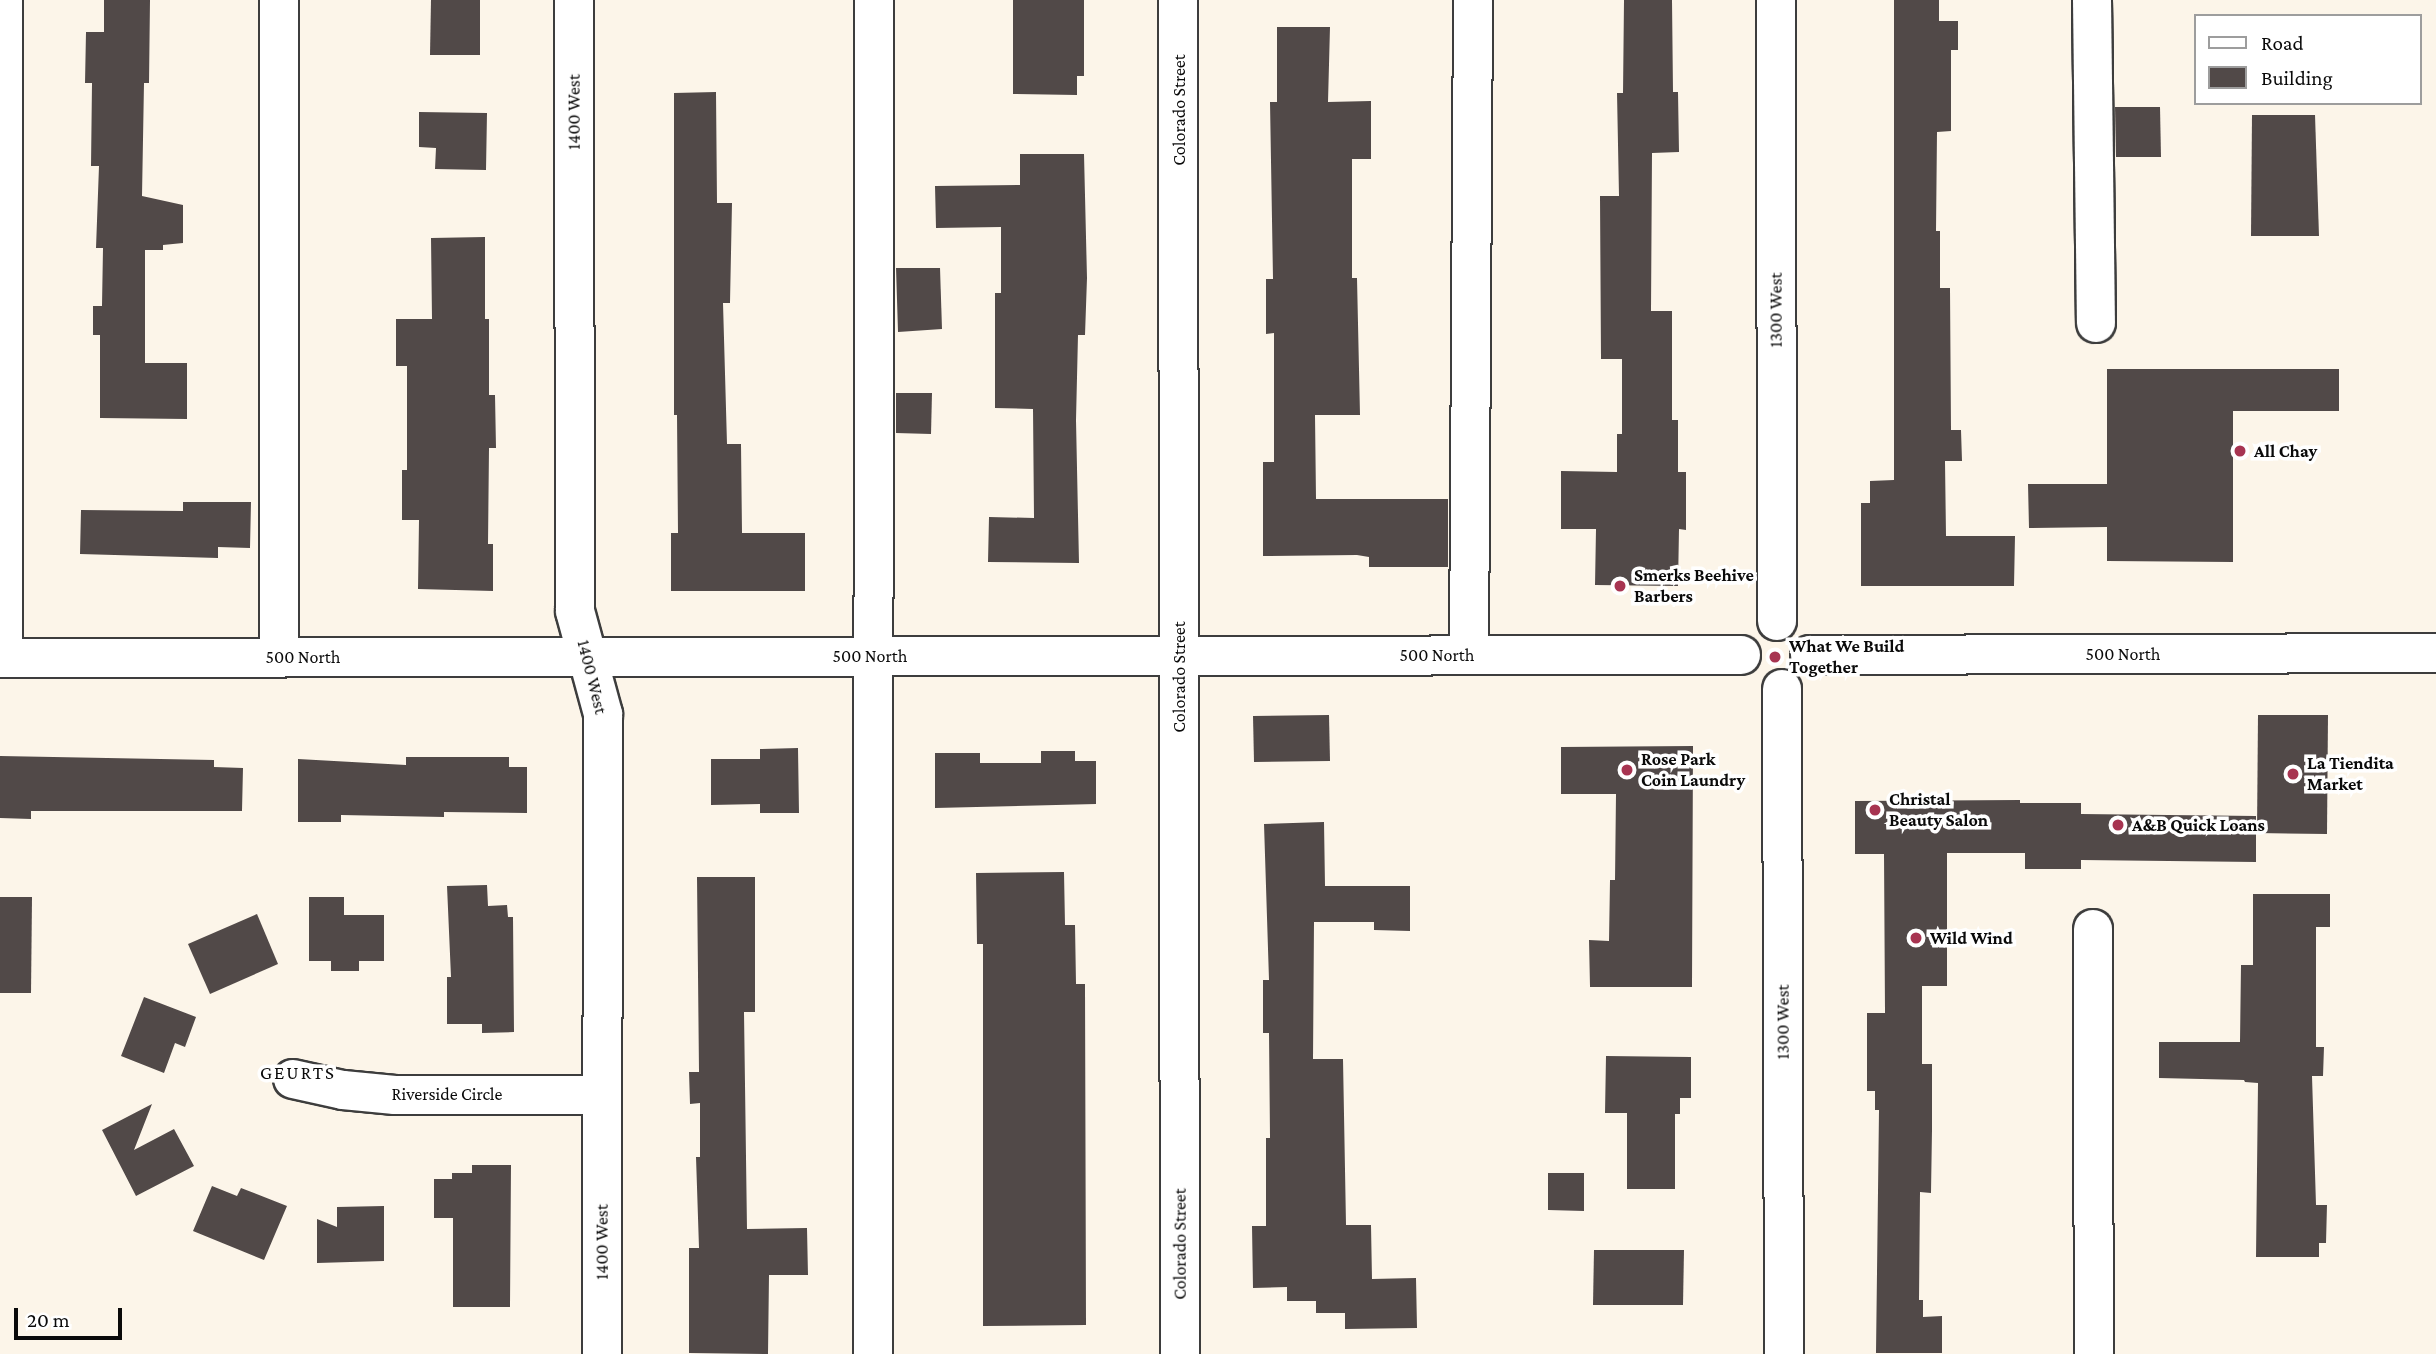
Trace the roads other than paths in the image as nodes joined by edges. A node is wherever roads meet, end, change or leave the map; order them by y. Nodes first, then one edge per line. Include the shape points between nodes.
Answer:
1 (3, 0) edge
2 (279, 0) edge
3 (574, 0) edge
4 (874, 0) edge
5 (1178, 0) edge
6 (1473, 0) edge
7 (1776, 0) edge
8 (2092, 0) edge
9 (2096, 323) dead end
10 (1777, 621) junction
11 (2436, 653) edge
12 (1469, 655) junction
13 (1741, 655) junction
14 (1810, 655) junction
15 (874, 656) junction
16 (1179, 656) junction
17 (279, 657) junction
18 (588, 657) junction
19 (2, 658) edge
20 (1782, 689) junction
21 (2093, 929) dead end
22 (293, 1079) dead end
23 (603, 1094) junction
24 (602, 1354) edge
25 (873, 1354) edge
26 (1180, 1354) edge
27 (1784, 1354) edge
28 (2094, 1354) edge

1 - 19 street
2 - 17 street
3 - 18 street, 1400 West via 575,598
4 - 15 street
5 - 16 street, Colorado Street
6 - 12 street
7 - 10 street, 1300 West
8 - 9 street
10 - 13 street via 1752,631
10 - 14 street via 1803,634
11 - 14 street, 500 North
12 - 13 street, 500 North
12 - 16 street, 500 North
13 - 20 street via 1752,682
14 - 20 street via 1804,677
15 - 16 street, 500 North
15 - 18 street, 500 North
15 - 25 street
16 - 26 street, Colorado Street
17 - 18 street, 500 North
17 - 19 street, 500 North
18 - 23 street, 1400 West via 603,714
20 - 27 street, 1300 West
21 - 28 street
22 - 23 street, Riverside Circle via 395,1095
23 - 24 street, 1400 West

